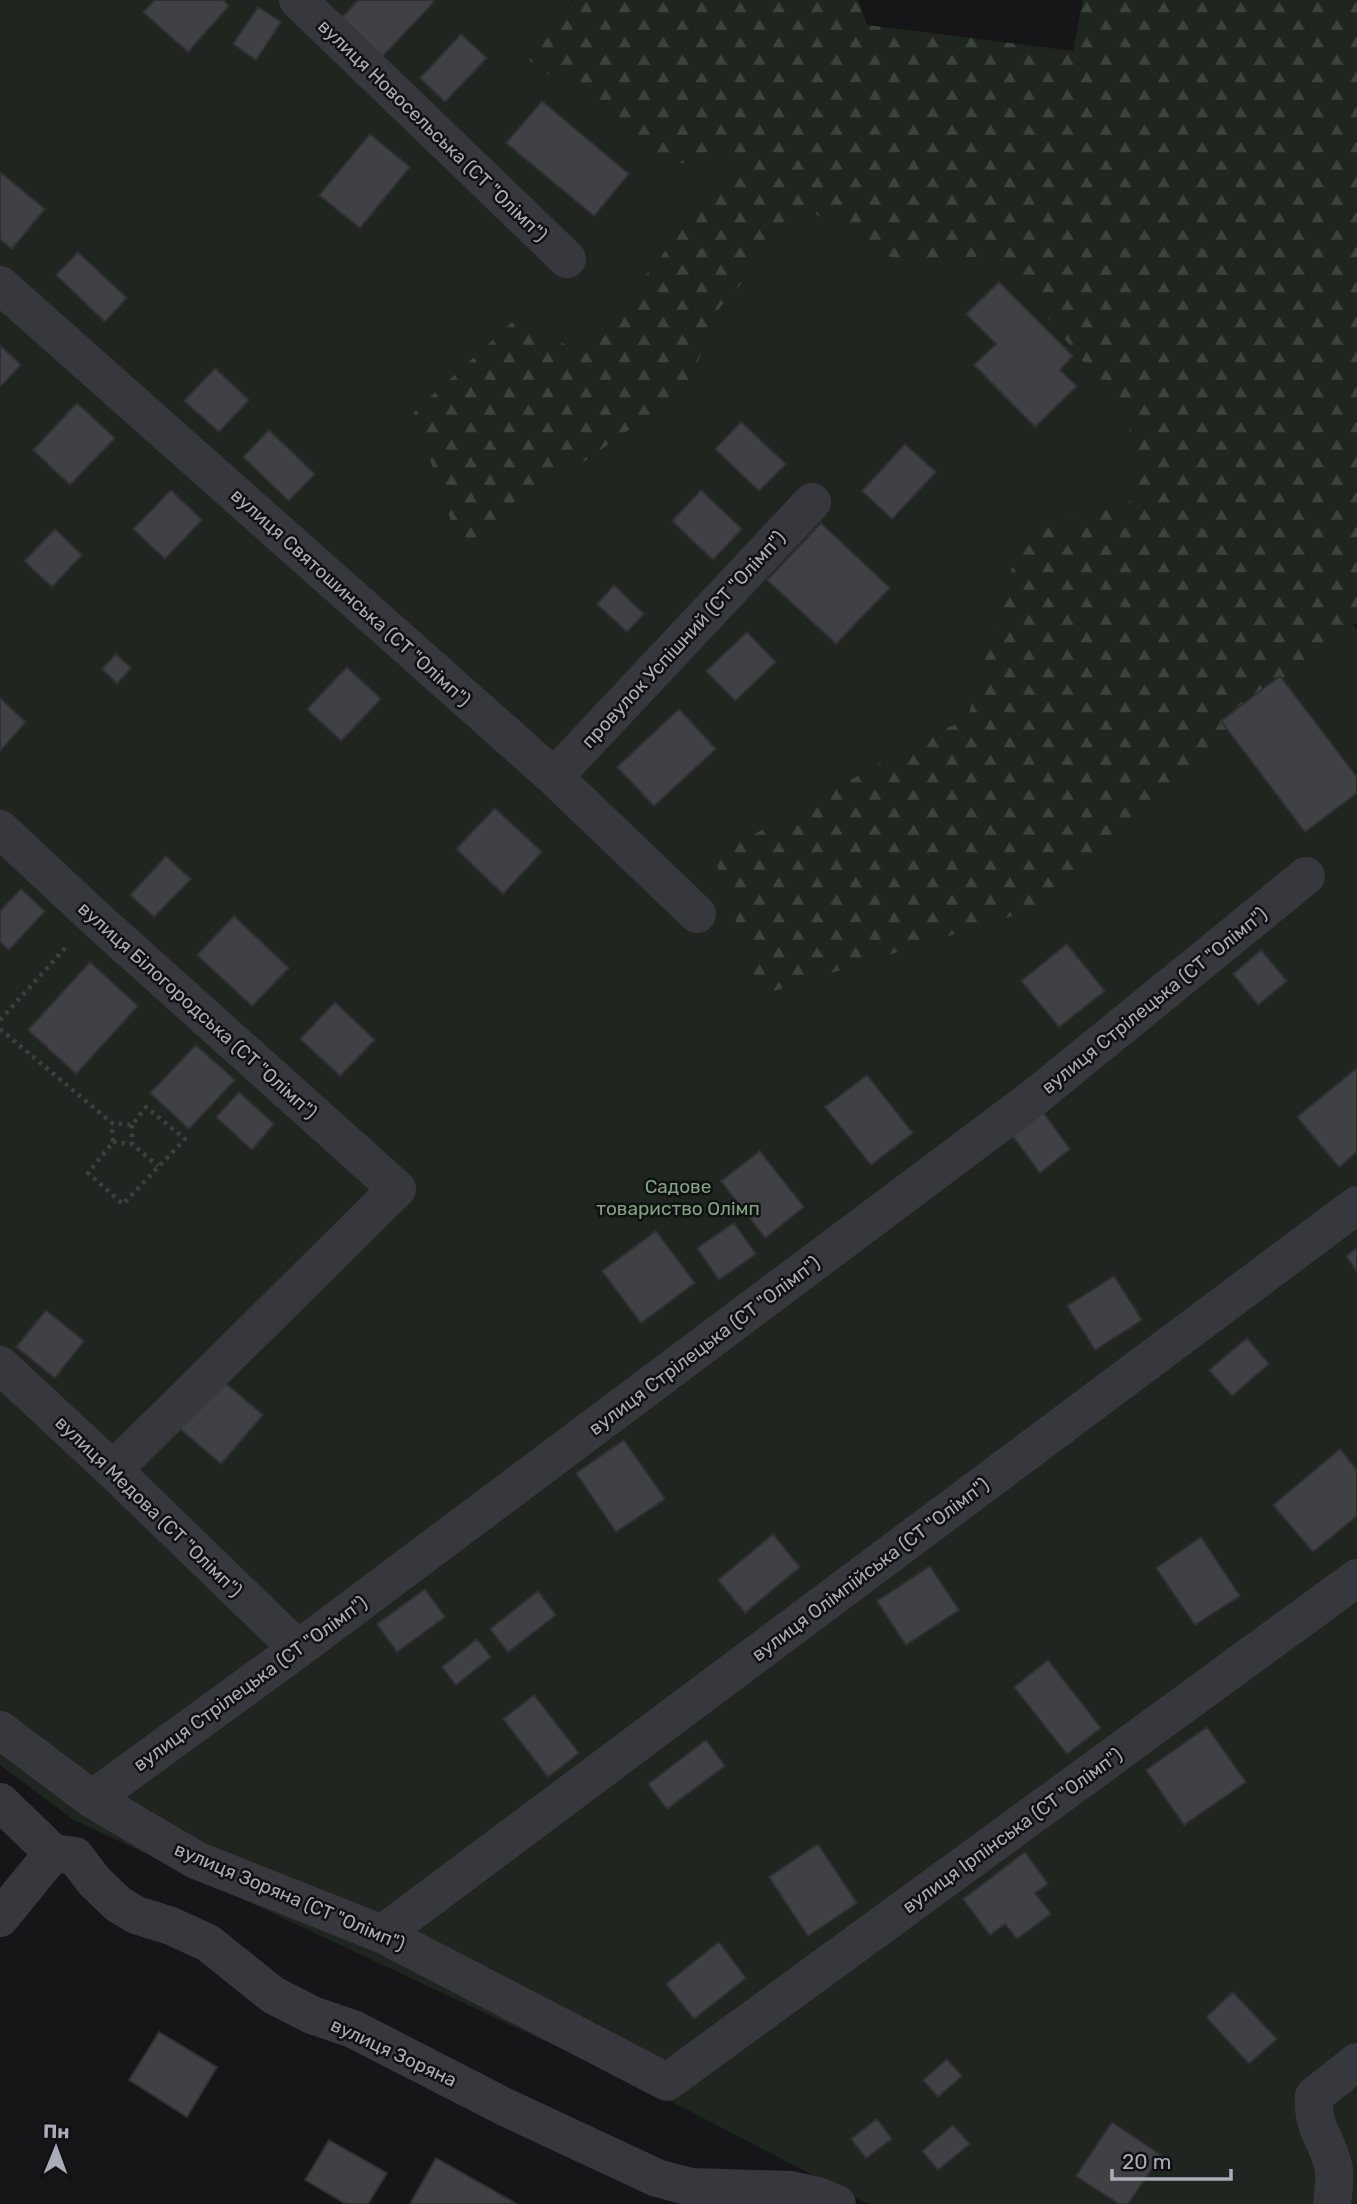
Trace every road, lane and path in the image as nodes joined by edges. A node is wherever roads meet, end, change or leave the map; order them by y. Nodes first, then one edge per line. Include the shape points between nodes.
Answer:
1 (298, 0) edge
2 (567, 259) dead end
3 (0, 285) edge
4 (812, 502) dead end
5 (554, 777) junction
6 (0, 829) edge
7 (1306, 876) dead end
8 (697, 914) dead end
9 (94, 917) junction
10 (0, 1020) edge
11 (0, 1029) edge
12 (112, 1123) junction
13 (132, 1125) junction
14 (113, 1142) junction
15 (132, 1144) junction
16 (158, 1166) junction
17 (1357, 1205) edge
18 (0, 1365) edge
19 (113, 1470) junction
20 (1357, 1577) edge
21 (298, 1649) junction
22 (0, 1730) edge
23 (92, 1799) junction
24 (0, 1802) edge
25 (53, 1853) junction
26 (0, 1918) edge
27 (382, 1934) junction
28 (1357, 2063) edge
29 (667, 2082) joint
30 (649, 2191) edge
31 (837, 2204) edge
32 (1332, 2204) edge

1 - 2 street, вулиця Новосельська (СТ "Олімп")
3 - 5 street, вулиця Святошинська (СТ "Олімп")
4 - 5 street, провулок Успішний (СТ "Олімп")
5 - 8 street, вулиця Святошинська (СТ "Олімп")
6 - 9 street, вулиця Білогородська (СТ "Олімп")
7 - 21 street, вулиця Стрілецька (СТ "Олімп") via 1037,1096
9 - 10 path
9 - 19 street, вулиця Білогородська (СТ "Олімп") via 397,1189
11 - 12 path
12 - 13 path
12 - 14 path
13 - 15 path
13 - 16 path via 146,1107 185,1139
14 - 15 path
14 - 16 path via 88,1173 123,1205
15 - 16 path
17 - 27 street, вулиця Олімпійська (СТ "Олімп")
18 - 19 street, вулиця Медова (СТ "Олімп")
19 - 21 street, вулиця Медова (СТ "Олімп")
20 - 29 street, вулиця Ірпінська (СТ "Олімп")
21 - 23 street, вулиця Стрілецька (СТ "Олімп")
22 - 23 street, вулиця Зоряна (СТ "Олімп")
23 - 27 street, вулиця Зоряна (СТ "Олімп") via 196,1860
24 - 25 street, вулиця Зоряна
25 - 26 street
25 - 30 street, вулиця Зоряна via 75,1856 118,1904 208,1942 273,1995 353,2029 507,2108
27 - 29 street, вулиця Зоряна (СТ "Олімп")
28 - 32 street via 1314,2096 1313,2112 1333,2166
30 - 31 street, вулиця Зоряна via 691,2186 791,2190

